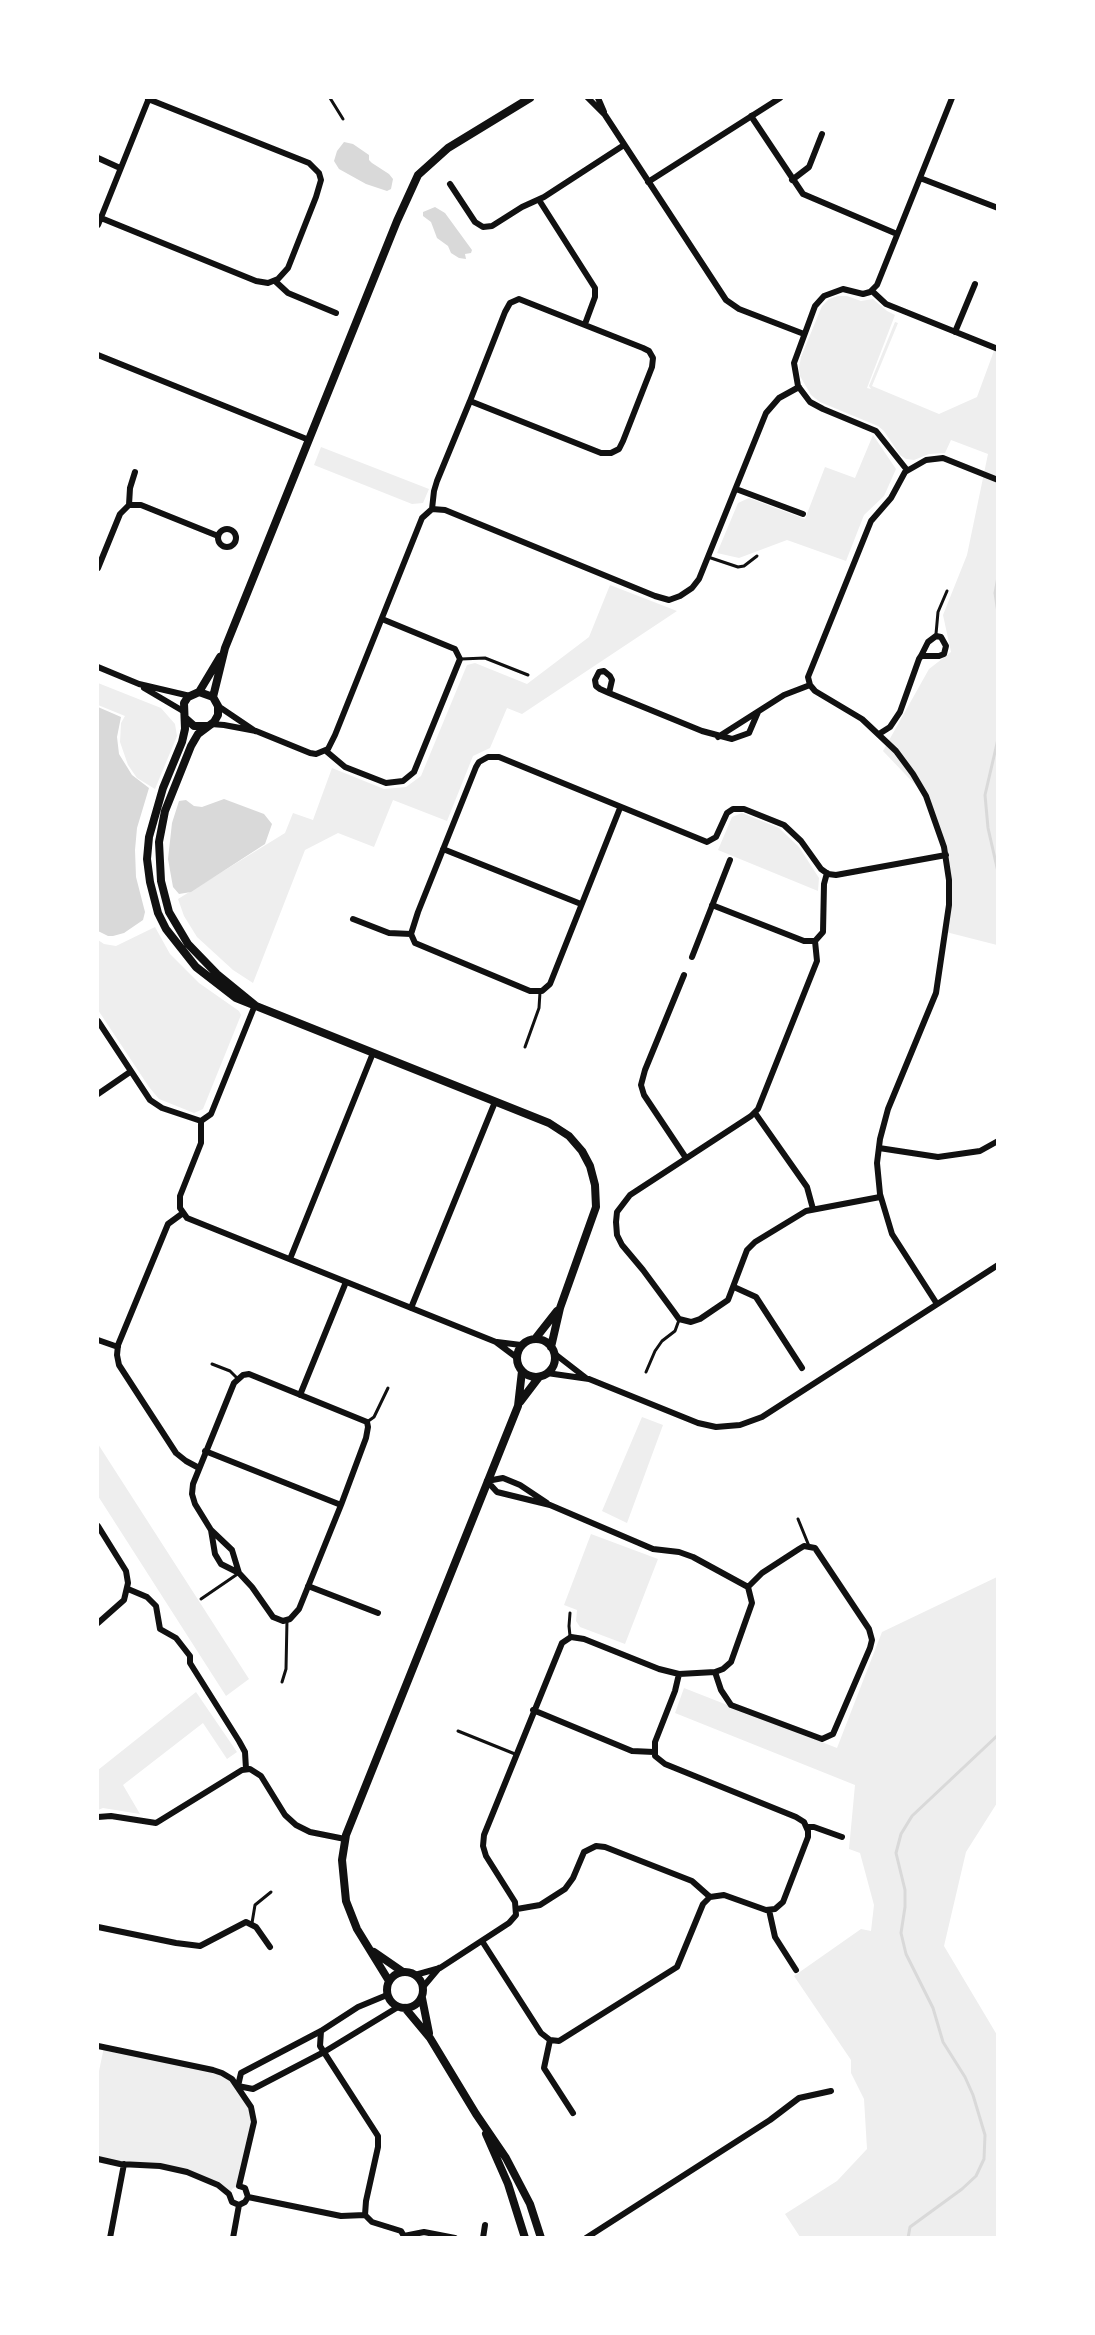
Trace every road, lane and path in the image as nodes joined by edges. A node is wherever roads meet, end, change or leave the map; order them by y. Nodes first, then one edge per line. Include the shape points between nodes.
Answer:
1 (148, 98) edge
2 (330, 98) edge
3 (526, 98) edge
4 (588, 98) edge
5 (598, 98) edge
6 (780, 98) edge
7 (952, 98) edge
8 (605, 115) junction
9 (751, 116) junction
10 (343, 119) dead end
11 (822, 134) dead end
12 (624, 145) junction
13 (98, 158) edge
14 (120, 168) junction
15 (920, 178) junction
16 (792, 180) junction
17 (648, 182) junction
18 (450, 184) dead end
19 (539, 200) junction
20 (998, 208) edge
21 (100, 218) junction
22 (98, 225) edge
23 (897, 234) junction
24 (275, 280) junction
25 (975, 284) dead end
26 (872, 291) junction
27 (336, 313) dead end
28 (585, 324) junction
29 (956, 332) junction
30 (804, 334) junction
31 (998, 349) edge
32 (98, 355) edge
33 (799, 387) junction
34 (470, 400) junction
35 (309, 440) junction
36 (907, 471) junction
37 (135, 472) dead end
38 (998, 480) edge
39 (736, 489) junction
40 (129, 505) junction
41 (432, 509) junction
42 (803, 514) dead end
43 (218, 536) dead end
44 (757, 556) dead end
45 (708, 557) junction
46 (98, 568) edge
47 (947, 591) dead end
48 (382, 619) junction
49 (936, 636) junction
50 (225, 648) junction
51 (921, 656) junction
52 (460, 659) junction
53 (98, 668) edge
54 (528, 675) dead end
55 (139, 684) junction
56 (810, 685) junction
57 (199, 692) junction
58 (609, 693) dead end
59 (190, 696) junction
60 (213, 697) junction
61 (218, 706) junction
62 (759, 712) junction
63 (184, 714) junction
64 (209, 725) junction
65 (256, 731) junction
66 (879, 734) junction
67 (718, 736) junction
68 (326, 751) junction
69 (620, 808) junction
70 (443, 849) junction
71 (946, 855) junction
72 (730, 860) dead end
73 (827, 873) junction
74 (581, 904) junction
75 (712, 905) junction
76 (353, 919) dead end
77 (411, 933) junction
78 (815, 941) junction
79 (692, 957) dead end
80 (684, 975) dead end
81 (540, 992) junction
82 (255, 1005) junction
83 (98, 1022) edge
84 (525, 1047) dead end
85 (373, 1053) junction
86 (130, 1072) junction
87 (98, 1094) edge
88 (495, 1102) junction
89 (756, 1113) junction
90 (201, 1121) junction
91 (998, 1141) edge
92 (879, 1148) junction
93 (686, 1158) junction
94 (880, 1197) junction
95 (813, 1209) junction
96 (183, 1213) junction
97 (290, 1259) junction
98 (998, 1265) edge
99 (346, 1282) junction
100 (734, 1287) junction
101 (937, 1304) junction
102 (411, 1308) junction
103 (560, 1308) junction
104 (679, 1318) junction
105 (536, 1339) junction
106 (98, 1340) edge
107 (496, 1342) junction
108 (521, 1345) junction
109 (118, 1347) junction
110 (553, 1351) junction
111 (516, 1357) junction
112 (212, 1364) dead end
113 (801, 1368) dead end
114 (522, 1371) junction
115 (646, 1372) dead end
116 (547, 1373) junction
117 (539, 1377) junction
118 (238, 1379) junction
119 (589, 1380) junction
120 (388, 1388) dead end
121 (300, 1395) junction
122 (518, 1406) junction
123 (367, 1422) junction
124 (205, 1451) junction
125 (199, 1468) junction
126 (487, 1481) junction
127 (341, 1505) junction
128 (550, 1505) junction
129 (798, 1519) dead end
130 (98, 1526) edge
131 (211, 1530) junction
132 (809, 1546) junction
133 (239, 1573) junction
134 (308, 1586) junction
135 (748, 1587) junction
136 (128, 1589) junction
137 (201, 1599) dead end
138 (378, 1613) dead end
139 (570, 1613) dead end
140 (287, 1620) junction
141 (98, 1623) edge
142 (571, 1637) junction
143 (715, 1672) junction
144 (679, 1674) junction
145 (282, 1682) dead end
146 (533, 1710) junction
147 (458, 1731) dead end
148 (654, 1752) junction
149 (515, 1754) junction
150 (246, 1769) junction
151 (98, 1817) edge
152 (807, 1827) junction
153 (842, 1837) dead end
154 (345, 1839) junction
155 (271, 1892) dead end
156 (710, 1897) junction
157 (517, 1909) junction
158 (769, 1910) junction
159 (252, 1923) junction
160 (98, 1927) edge
161 (482, 1941) junction
162 (270, 1947) dead end
163 (371, 1950) junction
164 (440, 1968) junction
165 (796, 1970) dead end
166 (403, 1972) junction
167 (415, 1975) junction
168 (389, 1981) junction
169 (423, 1987) junction
170 (387, 1995) junction
171 (422, 1998) junction
172 (401, 2008) junction
173 (321, 2031) junction
174 (430, 2037) junction
175 (550, 2040) junction
176 (98, 2046) edge
177 (324, 2052) junction
178 (238, 2086) junction
179 (831, 2091) dead end
180 (573, 2113) dead end
181 (476, 2114) junction
182 (98, 2159) edge
183 (124, 2164) junction
184 (239, 2186) junction
185 (229, 2194) junction
186 (248, 2197) junction
187 (239, 2205) junction
188 (365, 2215) junction
189 (485, 2225) dead end
190 (404, 2237) edge
191 (110, 2238) edge
192 (233, 2238) edge
193 (455, 2238) edge
194 (483, 2238) edge
195 (525, 2238) edge
196 (541, 2238) edge
197 (586, 2238) edge

1 - 14 street
1 - 24 street via 314,166 320,188 292,258 283,275
2 - 10 lane
3 - 35 street via 448,148 418,175
4 - 8 street
5 - 8 street
6 - 9 street
7 - 15 street
8 - 12 street
9 - 16 street
9 - 17 street
11 - 16 street via 809,167
12 - 17 street
12 - 19 street
13 - 14 street
14 - 21 street
15 - 20 street
15 - 23 street
16 - 23 street via 802,194 813,200
17 - 30 street via 726,300 739,309
18 - 19 street via 475,222 483,227 492,226
19 - 28 street via 595,288
21 - 22 street
21 - 24 street via 260,282
23 - 26 street
24 - 27 street via 288,293
25 - 29 street
26 - 29 street via 886,304
26 - 30 street via 864,294 843,289 824,296 815,306
28 - 34 street via 525,300 514,300 505,312
28 - 34 street via 649,351 653,358 617,451 601,453
29 - 31 street
30 - 33 street via 794,363
32 - 35 street
33 - 36 street via 817,406 876,431
33 - 39 street via 770,407
34 - 41 street via 434,491
35 - 50 street
36 - 38 street via 926,460 943,458
36 - 56 street via 871,521 809,670
37 - 40 street
39 - 42 street
39 - 45 street
40 - 43 street via 141,505
40 - 46 street via 120,514
41 - 45 street via 445,510 669,600 692,588
41 - 48 street via 422,518
44 - 45 lane via 738,567
47 - 49 lane via 938,612
48 - 52 street via 450,646
48 - 68 street
49 - 51 street
49 - 51 street via 945,642 944,654
50 - 57 street
50 - 60 street
51 - 66 street via 900,712 890,727
52 - 54 lane via 485,658
52 - 68 street via 410,778 386,783 345,767
53 - 55 street
55 - 59 street
55 - 63 street
56 - 62 street via 790,692
56 - 66 street
57 - 59 street
57 - 60 street
58 - 67 street
59 - 63 street via 184,703
60 - 61 street
61 - 64 street via 218,715
61 - 65 street
62 - 67 street
62 - 67 street via 749,733 732,739
63 - 64 street via 194,726
63 - 82 street via 182,742 149,837 150,882 158,913 182,951 213,982
64 - 65 street
64 - 82 street via 190,746 165,812 159,842 160,881 169,912 188,944
65 - 68 street via 310,753
66 - 71 street via 921,786
69 - 70 street via 499,757 488,757 476,768
69 - 73 street via 706,842 716,837 727,813 744,809 784,825
69 - 74 street
70 - 74 street
70 - 77 street
71 - 73 street via 836,875
71 - 92 street via 949,905 936,993 888,1109
72 - 75 street
73 - 78 street via 823,932
74 - 81 street via 550,984
75 - 78 street via 804,941
75 - 79 street
76 - 77 street via 389,933
77 - 81 street via 420,947
78 - 89 street via 817,961
80 - 93 street via 641,1085
81 - 84 lane via 539,1008
82 - 85 street
82 - 90 street via 211,1114
83 - 86 street
85 - 88 street
85 - 97 street
86 - 87 street
86 - 90 street via 156,1105
88 - 102 street
88 - 103 street via 549,1123 568,1136 590,1166 596,1207
89 - 93 street
89 - 95 street via 807,1187
90 - 96 street via 201,1143 180,1196
91 - 92 street via 980,1150 938,1157
92 - 94 street
93 - 104 street via 626,1199 615,1222 622,1245
94 - 95 street
94 - 101 street via 897,1244
95 - 100 street via 795,1216 749,1247
96 - 97 street via 187,1218
96 - 109 street via 168,1224
97 - 99 street
98 - 101 street
99 - 102 street
99 - 121 street
100 - 104 street via 728,1300 700,1318 690,1322
100 - 113 street via 756,1297
101 - 119 street via 762,1417 740,1425 716,1427 699,1423
102 - 107 street
103 - 105 street
103 - 110 street
104 - 115 lane via 675,1331 662,1341
105 - 108 street
105 - 110 street via 545,1341
106 - 109 street
107 - 108 street
107 - 111 street
108 - 111 street
109 - 125 street via 120,1365 176,1453
110 - 116 street via 554,1366
110 - 119 street
111 - 114 street
112 - 118 lane
114 - 117 street
114 - 122 street
116 - 117 street
116 - 119 street
117 - 122 street
118 - 121 street via 249,1374
118 - 124 street via 230,1389
120 - 123 lane via 374,1418
121 - 123 street
122 - 126 street
123 - 127 street via 366,1438
124 - 125 street
124 - 127 street
125 - 131 street via 193,1498
126 - 128 street via 497,1492
126 - 128 street via 503,1478
126 - 154 street
127 - 134 street
128 - 135 street via 653,1549 685,1554
129 - 132 lane
130 - 136 street via 126,1571
131 - 133 street via 232,1550
131 - 133 street via 217,1559
132 - 135 street via 769,1568
132 - 143 street via 819,1553 871,1634 870,1648 833,1734 817,1738 738,1709 726,1697
133 - 137 lane
133 - 140 street via 273,1617
134 - 138 street
134 - 140 street via 295,1616
135 - 143 street via 752,1603 734,1657
136 - 141 street via 118,1607
136 - 150 street via 147,1597 156,1606 160,1629 176,1638 190,1656 190,1663 244,1749
139 - 142 lane
140 - 145 lane via 287,1660
142 - 144 street
142 - 146 street via 558,1648
143 - 144 street
144 - 148 street
146 - 148 street via 632,1751
146 - 149 street
147 - 149 lane
148 - 152 street via 665,1764 796,1817
149 - 157 street via 483,1840 486,1856
150 - 151 street via 159,1822
150 - 154 street via 258,1772 285,1815 296,1825
152 - 153 street
152 - 158 street via 807,1841 784,1899
154 - 163 street via 342,1860 346,1901
155 - 159 lane via 255,1905
156 - 157 street via 692,1881 596,1846 584,1852 565,1889 535,1907
156 - 158 street via 724,1895
156 - 175 street via 703,1904 677,1967 564,2039
157 - 161 street via 509,1923
158 - 165 street via 775,1937
159 - 160 street via 242,1923 205,1944 193,1946
159 - 162 street
161 - 164 street
161 - 175 street via 541,2033
163 - 166 street
163 - 168 street
164 - 167 street
164 - 169 street
166 - 167 street
166 - 168 street
167 - 169 street
168 - 170 street
169 - 171 street
170 - 172 street
170 - 173 street via 358,2007
171 - 172 street via 414,2007
171 - 174 street
172 - 174 street
172 - 177 street
173 - 177 street via 319,2040
173 - 178 street via 241,2073
174 - 181 street
175 - 180 street via 544,2068
176 - 178 street via 221,2072
177 - 178 street via 254,2089
177 - 188 street via 378,2136
178 - 184 street via 251,2107 254,2122
179 - 197 street via 799,2098 770,2121
181 - 195 street via 508,2184
181 - 196 street via 506,2158 530,2204
182 - 183 street
183 - 185 street via 183,2171 218,2185
183 - 191 street
184 - 185 street
184 - 186 street via 245,2188
185 - 187 street via 232,2202
186 - 187 street
186 - 188 street via 341,2216
187 - 192 street
188 - 190 street via 372,2222 396,2228
189 - 194 street
190 - 193 street via 424,2232

